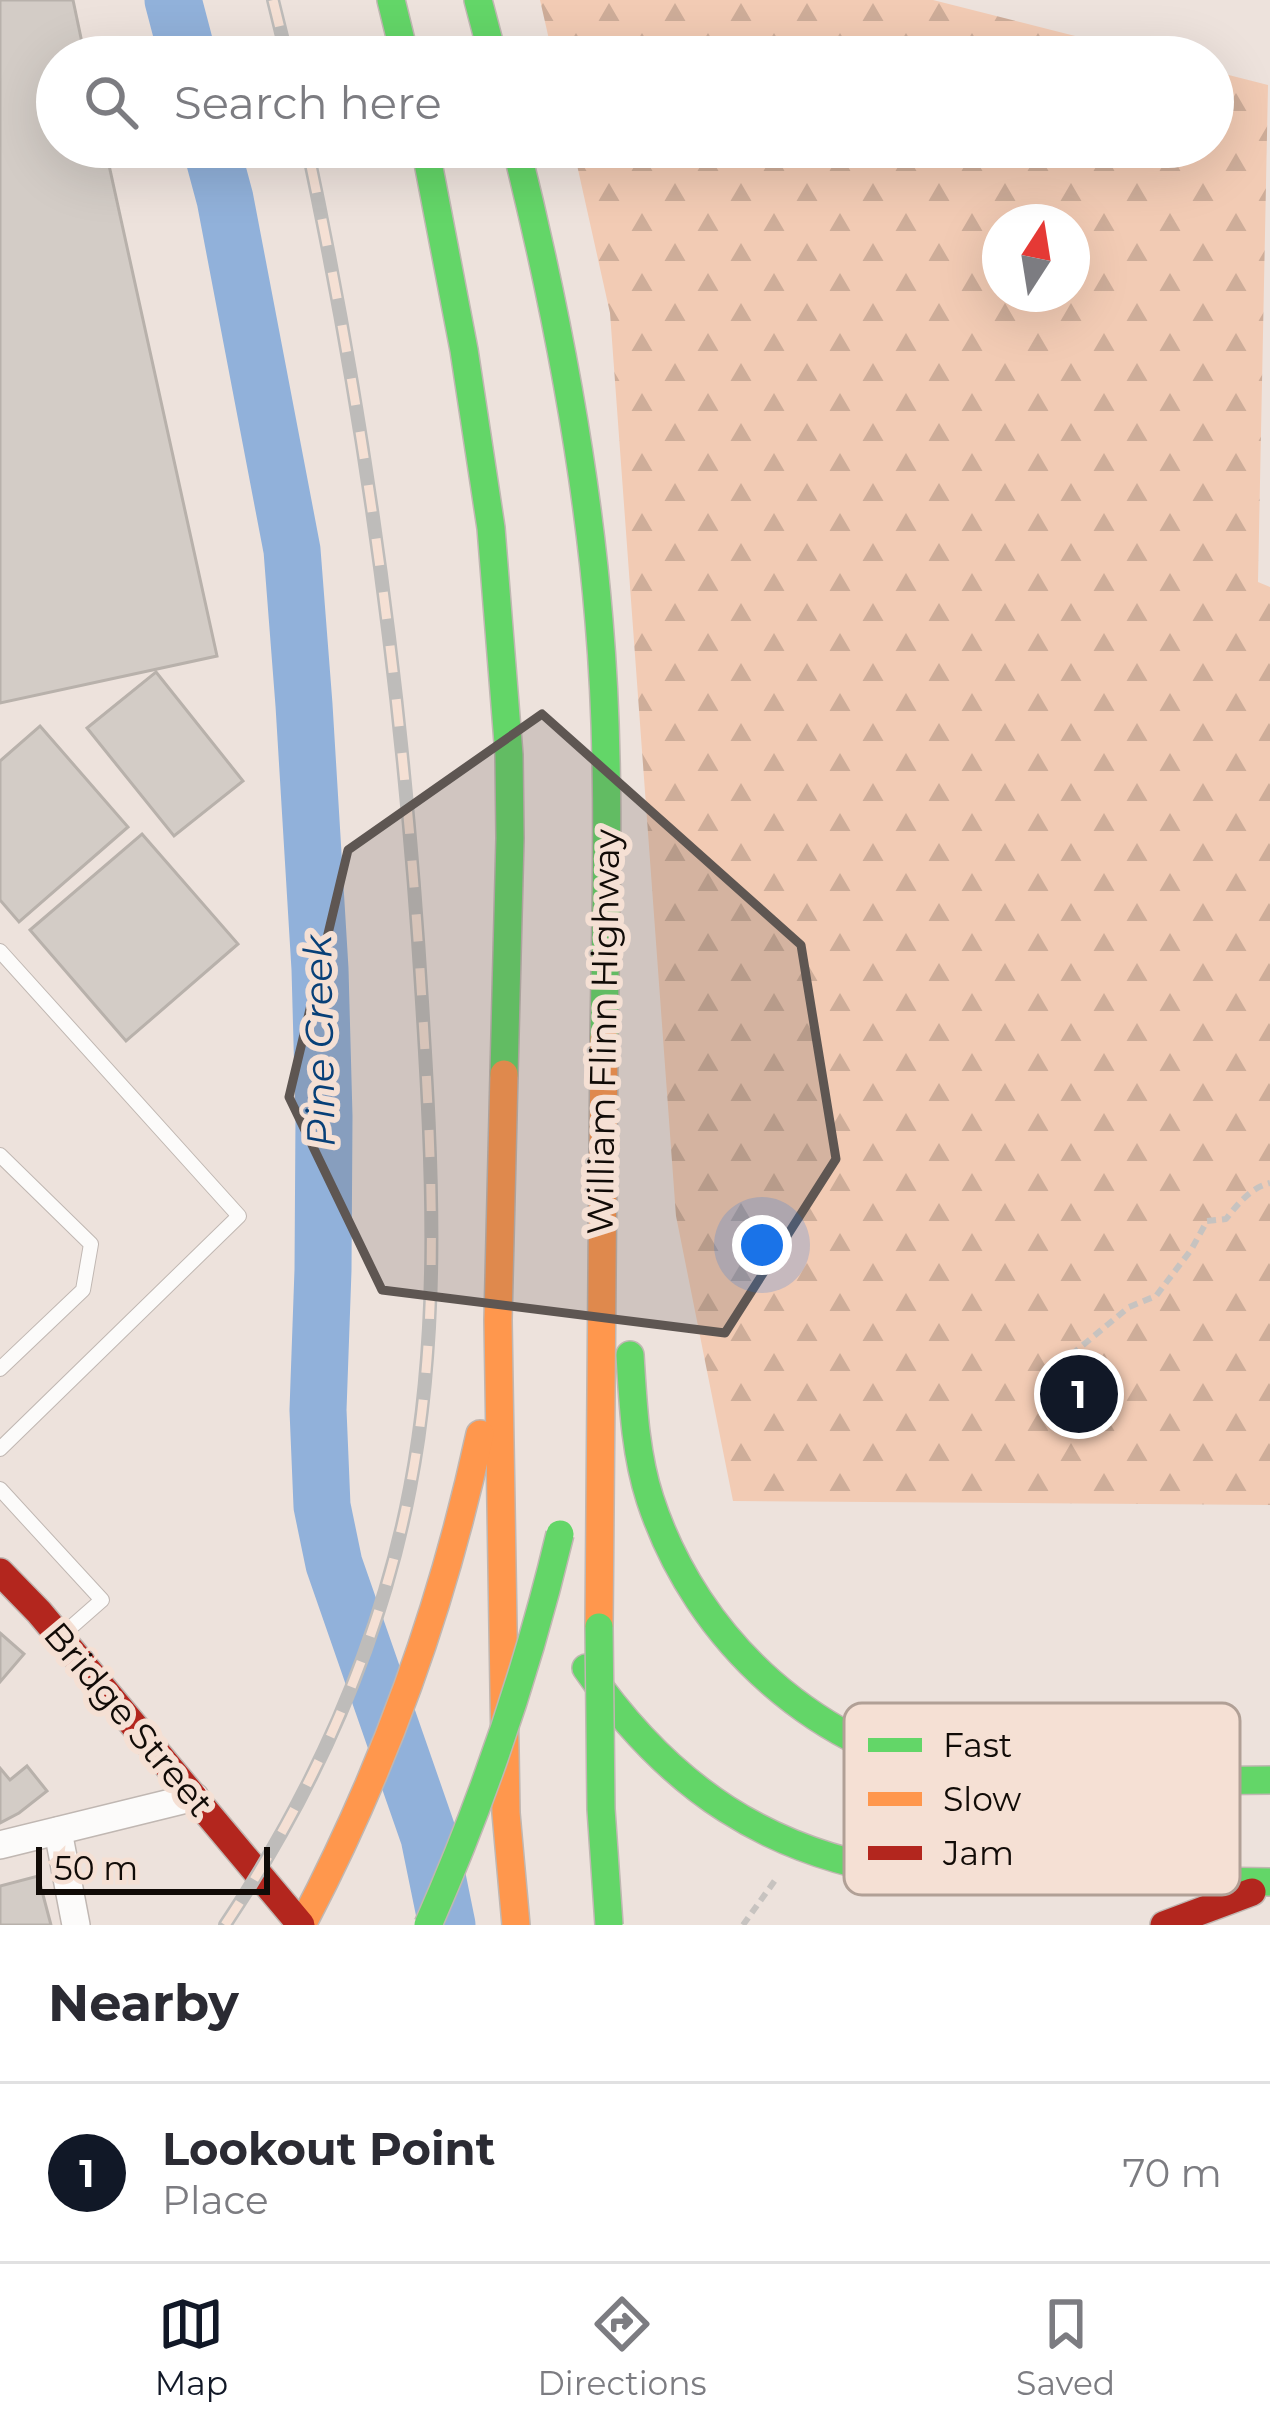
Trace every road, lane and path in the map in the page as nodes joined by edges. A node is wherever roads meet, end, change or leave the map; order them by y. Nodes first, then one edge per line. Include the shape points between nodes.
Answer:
1 (391, 0) edge
2 (478, 0) edge
3 (400, 36) edge
4 (487, 36) edge
5 (429, 168) edge
6 (520, 168) edge
7 (607, 887) junction
8 (0, 951) edge
9 (0, 1155) edge
10 (1270, 1183) edge
11 (600, 1294) junction
12 (498, 1321) junction
13 (0, 1369) edge
14 (1079, 1394) dead end
15 (499, 1426) junction
16 (0, 1449) edge
17 (572, 1470) dead end
18 (0, 1489) edge
19 (562, 1523) dead end
20 (0, 1572) edge
21 (60, 1637) junction
22 (844, 1735) edge
23 (1240, 1780) edge
24 (1270, 1780) edge
25 (195, 1797) junction
26 (58, 1831) junction
27 (0, 1845) edge
28 (798, 1846) junction
29 (844, 1861) edge
30 (1240, 1883) edge
31 (1270, 1884) edge
32 (76, 1925) edge
33 (301, 1925) edge
34 (428, 1925) edge
35 (516, 1925) edge
36 (609, 1925) edge
37 (743, 1925) edge
38 (1164, 1925) edge

1 - 3 main road
2 - 4 main road
5 - 12 main road via 479,446 504,675 510,838
6 - 7 main road, William Flinn Highway via 569,396 593,558
7 - 11 main road, William Flinn Highway
7 - 22 main road via 640,1463 663,1537 699,1604 789,1700
8 - 16 lane via 239,1216
9 - 13 lane via 92,1244 83,1290
10 - 14 path via 1226,1219 1207,1221 1156,1296 1129,1307 1065,1360
11 - 17 main road
11 - 36 main road, William Flinn Highway, bridge via 601,1809
12 - 15 main road
12 - 33 main road via 481,1426 429,1629 339,1856
15 - 28 main road via 522,1530 567,1634 610,1704 710,1801
15 - 35 main road, bridge via 506,1813
18 - 21 lane via 102,1600
19 - 34 main road, bridge via 518,1695
20 - 21 main road, Bridge Street
21 - 25 main road, Bridge Street
23 - 24 main road
25 - 26 street
25 - 33 main road, Bridge Street
26 - 27 street
26 - 32 street
28 - 29 main road
28 - 37 path
30 - 31 main road
31 - 38 main road

